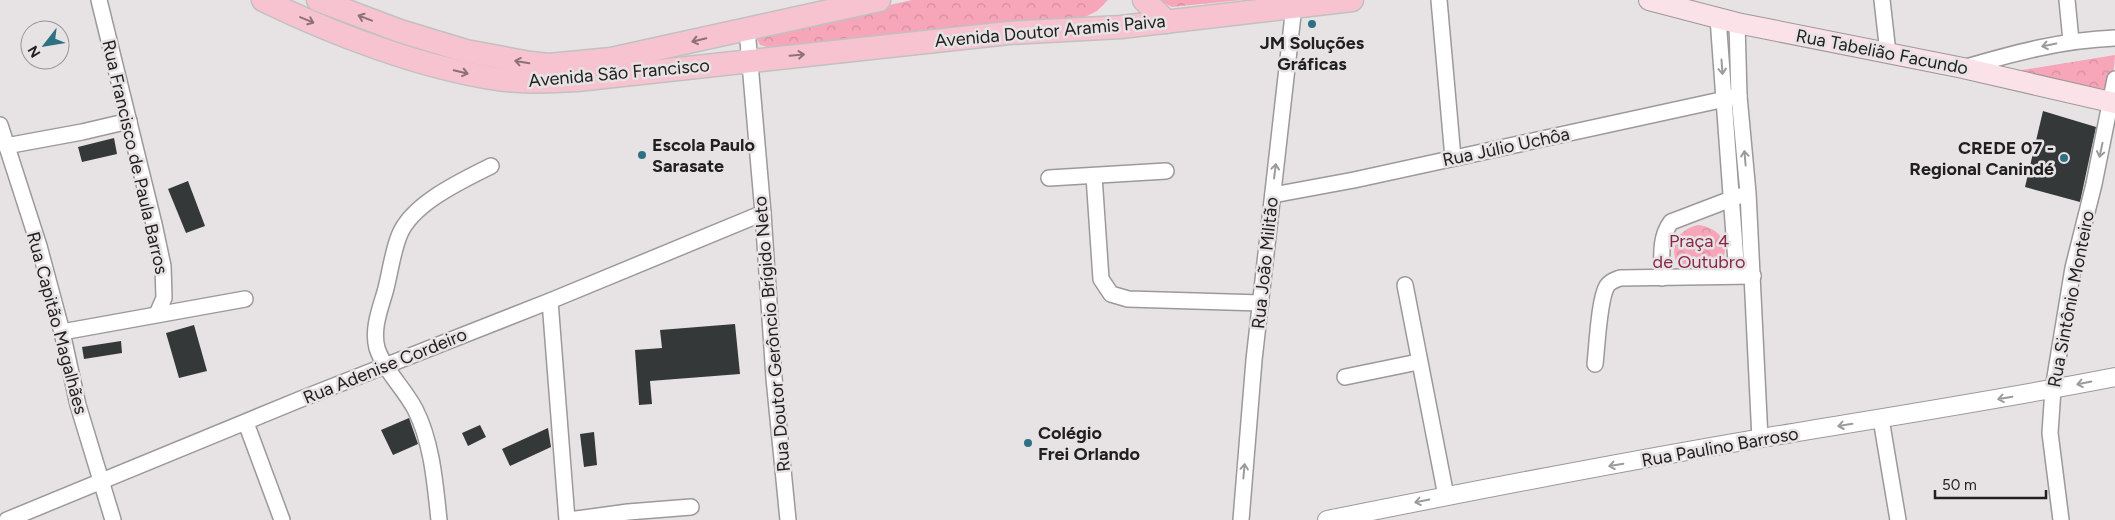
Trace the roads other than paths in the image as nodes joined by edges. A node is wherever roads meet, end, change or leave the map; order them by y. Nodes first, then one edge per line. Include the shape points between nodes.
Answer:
1 (99, 0) edge
2 (263, 0) edge
3 (318, 0) edge
4 (879, 0) edge
5 (1144, 0) edge
6 (1352, 0) edge
7 (1439, 0) edge
8 (1649, 0) edge
9 (1882, 0) edge
10 (2067, 0) edge
11 (1294, 6) junction
12 (1728, 21) junction
13 (1167, 22) junction
14 (746, 29) junction
15 (2115, 38) edge
16 (2070, 41) junction
17 (1888, 53) junction
18 (748, 60) junction
19 (1963, 68) junction
20 (2115, 79) edge
21 (1739, 96) junction
22 (1724, 99) junction
23 (2113, 103) edge
24 (129, 121) junction
25 (0, 125) edge
26 (4, 152) edge
27 (1452, 158) junction
28 (491, 166) dead end
29 (1166, 170) dead end
30 (1094, 176) junction
31 (1049, 178) dead end
32 (1748, 192) junction
33 (1272, 195) junction
34 (1731, 199) junction
35 (763, 213) junction
36 (1753, 276) junction
37 (1662, 278) junction
38 (1405, 285) dead end
39 (245, 300) dead end
40 (550, 301) junction
41 (1261, 303) junction
42 (157, 314) junction
43 (62, 332) junction
44 (1418, 362) junction
45 (1595, 364) dead end
46 (385, 365) junction
47 (1345, 377) dead end
48 (2115, 377) edge
49 (2053, 389) junction
50 (1881, 419) junction
51 (246, 423) junction
52 (1760, 438) junction
53 (101, 481) junction
54 (1446, 496) junction
55 (691, 507) dead end
56 (7, 520) edge
57 (114, 520) edge
58 (282, 520) edge
59 (439, 520) edge
60 (568, 520) edge
61 (788, 520) edge
62 (1241, 520) edge
63 (1326, 520) edge
64 (1898, 520) edge
65 (2061, 520) edge

1 - 24 street, Rua Francisco de Paula Barros
2 -> 18 main road, Avenida São Francisco via 330,30 382,48 437,66 498,79 577,80
14 -> 3 main road, Avenida São Francisco via 611,59 530,63 466,51 400,31
4 - 14 main road, Avenida São Francisco
5 - 13 main road
6 - 11 main road, Avenida Doutor Aramis Paiva
7 - 27 street
8 - 12 main road, Rua Tabelião Facundo
9 - 17 street
10 - 16 street
11 - 13 main road, Avenida Doutor Aramis Paiva
33 -> 11 street, Rua João Militão
12 - 17 main road, Rua Tabelião Facundo
12 - 21 street
12 -> 22 street
18 -> 13 main road, Avenida Doutor Aramis Paiva via 1009,33
14 - 18 street, Rua Doutor Gerôncio Brígido Neto
15 - 16 street
16 -> 19 street via 2028,49
17 - 19 main road, Rua Tabelião Facundo
18 - 35 street, Rua Doutor Gerôncio Brígido Neto
19 - 23 main road, Rua Tabelião Facundo
20 - 23 street, Rua Sintônio Monteiro
21 - 22 street, Rua Júlio Uchôa
32 -> 21 street
22 - 27 street, Rua Júlio Uchôa
22 - 34 street
23 -> 49 street, Rua Sintônio Monteiro via 2073,268
24 - 26 street
24 - 42 street, Rua Francisco de Paula Barros via 163,266 164,298
25 - 26 street, Rua Capitão Magalhães
26 - 43 street, Rua Capitão Magalhães via 38,246
27 - 33 street, Rua Júlio Uchôa
28 - 46 street via 457,182 437,197 408,220 398,237 376,324 376,346
29 - 30 street
30 - 31 street
30 - 41 street via 1101,279 1111,294 1128,299
32 - 34 street
32 - 36 street
33 - 41 street, Rua João Militão
34 - 36 street via 1736,262
34 - 37 street via 1671,222 1662,242
35 - 40 street, Rua Adenise Cordeiro
35 - 61 street, Rua Doutor Gerôncio Brígido Neto
36 - 37 street
36 - 52 street
37 - 45 street via 1611,281 1606,288
38 - 44 street
39 - 42 street
40 - 46 street, Rua Adenise Cordeiro
40 - 60 street
62 -> 41 street, Rua João Militão
42 - 43 street
43 - 53 street, Rua Capitão Magalhães via 78,404
44 - 47 street
44 - 54 street
46 - 51 street, Rua Adenise Cordeiro
46 - 59 street via 416,410 423,429 431,460
48 -> 49 street, Rua Paulino Barroso
49 -> 50 street, Rua Paulino Barroso
49 - 65 street, Rua Sintônio Monteiro via 2050,433
50 -> 52 street, Rua Paulino Barroso
50 - 64 street
51 - 53 street, Rua Adenise Cordeiro
51 - 58 street
52 -> 54 street, Rua Paulino Barroso
53 - 56 street, Rua Adenise Cordeiro
53 - 57 street, Rua Capitão Magalhães
54 -> 63 street, Rua Paulino Barroso
55 - 60 street

